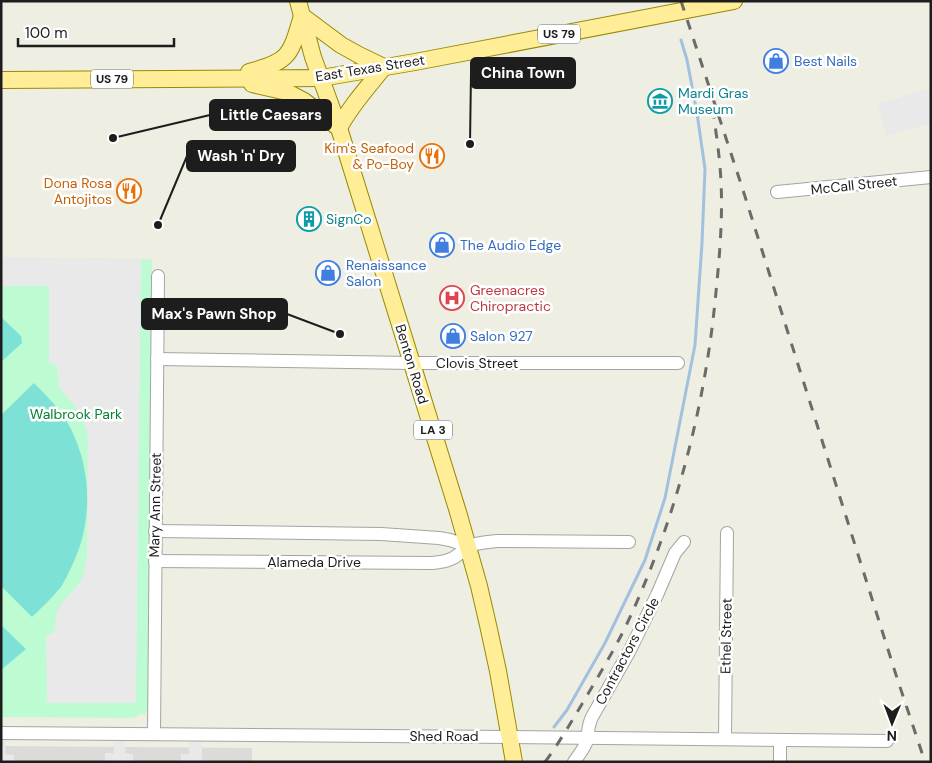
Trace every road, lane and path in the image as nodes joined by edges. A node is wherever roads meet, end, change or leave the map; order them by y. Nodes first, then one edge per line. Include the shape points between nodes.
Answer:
1 (734, 1) edge
2 (300, 9) edge
3 (384, 67) junction
4 (222, 78) junction
5 (321, 78) junction
6 (1, 80) edge
7 (339, 128) junction
8 (931, 178) edge
9 (777, 192) dead end
10 (158, 276) dead end
11 (157, 359) junction
12 (412, 363) junction
13 (678, 364) dead end
14 (155, 531) junction
15 (727, 533) dead end
16 (628, 542) dead end
17 (684, 542) dead end
18 (468, 546) junction
19 (155, 560) junction
20 (1, 734) edge
21 (154, 734) junction
22 (510, 737) junction
23 (587, 738) junction
24 (725, 739) junction
25 (780, 740) junction
26 (888, 741) dead end
27 (514, 762) edge
28 (574, 762) edge
29 (780, 762) edge

1 - 3 main road, East Texas Street / US 79
2 - 3 main road via 341,45
2 - 4 main road via 289,53 265,68
2 - 5 main road, Benton Road / LA 3
3 - 5 main road, East Texas Street / US 79
3 - 7 main road via 355,101
4 - 5 main road, East Texas Street / US 79
4 - 6 main road, East Texas Street / US 79
4 - 7 main road via 287,92
5 - 7 main road, Benton Road / LA 3
7 - 12 main road, Benton Road / LA 3
8 - 9 street, McCall Street
10 - 11 street, Mary Ann Street
11 - 12 street, Clovis Street
11 - 14 street, Mary Ann Street
12 - 13 street, Clovis Street
12 - 18 main road, Benton Road / LA 3
14 - 18 street, Alameda Drive via 381,534 439,538
14 - 19 street, Mary Ann Street
15 - 24 street, Ethel Street
16 - 18 street, Alameda Drive via 497,541
17 - 23 street, Contractors Circle via 675,553 632,647 592,717
18 - 19 street, Alameda Drive via 452,559 432,563
18 - 22 main road, Benton Road / LA 3 via 490,633
19 - 21 street, Mary Ann Street
20 - 21 street, Shed Road
21 - 22 street, Shed Road
22 - 23 street, Shed Road
22 - 27 main road, Benton Road / LA 3
23 - 24 street, Shed Road
23 - 28 street, Contractors Circle
24 - 25 street, Shed Road
25 - 26 street, Shed Road
25 - 29 street

